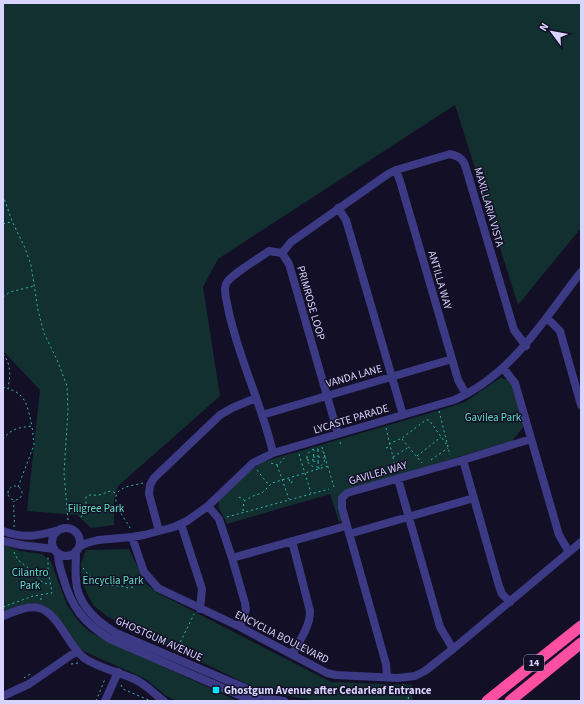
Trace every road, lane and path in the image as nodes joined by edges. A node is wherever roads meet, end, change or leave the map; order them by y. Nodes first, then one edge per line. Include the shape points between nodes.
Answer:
1 (396, 170) junction
2 (3, 195) edge
3 (338, 208) junction
4 (12, 221) junction
5 (3, 224) edge
6 (282, 253) junction
7 (581, 272) edge
8 (34, 286) junction
9 (3, 297) edge
10 (547, 318) junction
11 (526, 346) junction
12 (3, 354) edge
13 (452, 359) junction
14 (503, 368) junction
15 (391, 377) junction
16 (3, 387) edge
17 (8, 389) junction
18 (466, 394) junction
19 (327, 396) junction
20 (256, 398) junction
21 (581, 405) edge
22 (439, 411) dead end
23 (262, 415) junction
24 (403, 415) junction
25 (32, 426) junction
26 (386, 427) dead end
27 (442, 436) junction
28 (339, 437) junction
29 (402, 438) junction
30 (531, 438) junction
31 (3, 439) edge
32 (390, 444) junction
33 (447, 445) junction
34 (322, 447) dead end
35 (341, 447) dead end
36 (390, 447) junction
37 (410, 447) junction
38 (386, 448) dead end
39 (448, 448) junction
40 (314, 450) junction
41 (318, 450) junction
42 (322, 452) junction
43 (273, 453) junction
44 (299, 453) dead end
45 (317, 453) junction
46 (308, 455) junction
47 (312, 455) junction
48 (450, 455) dead end
49 (416, 456) junction
50 (284, 457) dead end
51 (318, 458) junction
52 (324, 458) junction
53 (393, 458) junction
54 (307, 460) junction
55 (313, 460) junction
56 (431, 460) dead end
57 (463, 460) junction
58 (324, 461) junction
59 (268, 462) dead end
60 (319, 462) junction
61 (422, 463) dead end
62 (277, 465) junction
63 (311, 466) junction
64 (328, 466) junction
65 (319, 468) junction
66 (256, 469) dead end
67 (396, 470) dead end
68 (305, 473) junction
69 (350, 475) dead end
70 (289, 479) junction
71 (398, 479) junction
72 (282, 480) junction
73 (294, 481) dead end
74 (148, 482) dead end
75 (352, 482) dead end
76 (269, 485) junction
77 (18, 487) junction
78 (334, 487) dead end
79 (329, 489) dead end
80 (311, 494) junction
81 (117, 495) junction
82 (239, 497) dead end
83 (474, 498) junction
84 (14, 500) junction
85 (289, 500) junction
86 (244, 501) junction
87 (208, 506) junction
88 (243, 512) junction
89 (81, 517) dead end
90 (227, 517) dead end
91 (409, 517) junction
92 (68, 520) dead end
93 (181, 524) junction
94 (130, 528) dead end
95 (60, 529) junction
96 (13, 530) dead end
97 (74, 530) junction
98 (348, 530) junction
99 (3, 531) edge
100 (159, 531) junction
101 (132, 537) junction
102 (98, 540) junction
103 (3, 541) edge
104 (292, 542) junction
105 (581, 542) edge
106 (14, 549) dead end
107 (78, 549) junction
108 (56, 551) junction
109 (569, 552) junction
110 (41, 553) dead end
111 (232, 558) junction
112 (83, 568) dead end
113 (142, 576) dead end
114 (51, 585) junction
115 (510, 602) junction
116 (3, 607) edge
117 (200, 609) junction
118 (3, 616) edge
119 (194, 616) dead end
120 (581, 626) edge
121 (240, 627) junction
122 (581, 643) edge
123 (453, 649) junction
124 (77, 651) junction
125 (176, 652) dead end
126 (292, 654) junction
127 (34, 671) dead end
128 (118, 672) junction
129 (387, 677) junction
130 (106, 679) dead end
131 (21, 680) dead end
132 (402, 682) dead end
133 (3, 696) edge
134 (255, 699) edge
135 (96, 701) edge
136 (105, 701) edge
137 (164, 701) edge
138 (284, 701) edge
139 (408, 701) edge
140 (487, 701) edge
141 (510, 701) edge

1 - 3 street, MAXILLARIA VISTA
1 - 11 street, MAXILLARIA VISTA via 450,154 463,159 514,330
1 - 13 street, ANTILLA WAY
2 - 4 path
3 - 6 street, MAXILLARIA VISTA via 291,242
3 - 15 street via 346,220
4 - 5 path
4 - 8 path via 29,260
6 - 19 street, PRIMROSE LOOP via 289,264
6 - 20 street via 269,251 231,278 225,286 231,322
7 - 10 street, LYCASTE PARADE
8 - 9 path via 10,292
8 - 92 path via 44,333 67,386 64,472
10 - 11 street, LYCASTE PARADE
10 - 21 street via 560,331
11 - 14 street, LYCASTE PARADE
12 - 17 path via 10,366
13 - 15 street, VANDA LANE
13 - 18 street, ANTILLA WAY via 458,380
14 - 18 street, LYCASTE PARADE
14 - 30 street via 515,383
15 - 19 street, VANDA LANE
15 - 24 street
16 - 17 path
17 - 25 path via 16,391 24,399
18 - 24 street, LYCASTE PARADE
19 - 23 street, VANDA LANE
19 - 28 street, PRIMROSE LOOP
20 - 23 street
20 - 100 street via 220,415 154,478 149,494
22 - 33 path
23 - 43 street
24 - 28 street, LYCASTE PARADE
25 - 31 path via 17,428
25 - 77 path via 34,445
26 - 32 path
27 - 29 path via 429,420 426,420
27 - 33 path
27 - 49 path
28 - 35 path
28 - 43 street, LYCASTE PARADE
29 - 32 path
29 - 37 path
30 - 57 street, GAVILEA WAY
30 - 109 street via 559,535
32 - 36 path
33 - 39 path
34 - 64 path
36 - 38 path
36 - 53 path
37 - 49 path
37 - 53 path
39 - 48 path
39 - 56 path
40 - 41 path
40 - 46 path
40 - 47 path
41 - 42 path
41 - 45 path
42 - 45 path
42 - 52 path
43 - 87 street, LYCASTE PARADE via 253,464
44 - 68 path
45 - 51 path
46 - 47 path
46 - 54 path
47 - 55 path
49 - 61 path
50 - 62 path
51 - 52 path
51 - 55 path
51 - 60 path
52 - 58 path
52 - 60 path
53 - 67 path
54 - 55 path
54 - 63 path
55 - 60 path
55 - 63 path
57 - 71 street, GAVILEA WAY
57 - 83 street
58 - 60 path
58 - 65 path
59 - 62 path
60 - 65 path
62 - 72 path
63 - 65 path
64 - 65 path
64 - 78 path
65 - 68 path
66 - 76 path
68 - 70 path
68 - 80 path
69 - 75 path
70 - 72 path
70 - 73 path via 290,483
71 - 91 street
71 - 98 street, GAVILEA WAY via 347,493 342,498
72 - 76 path
72 - 85 path
74 - 81 path via 122,489
76 - 86 path via 262,493
77 - 84 path via 21,495
77 - 84 path via 13,486 8,490 8,497
79 - 80 path
80 - 85 path
81 - 89 path via 113,491 106,491 101,495 88,495 86,510
81 - 94 path via 116,504
82 - 86 path
83 - 91 street
83 - 115 street via 499,586 502,594
84 - 96 path
85 - 88 path
86 - 88 path
87 - 93 street, LYCASTE PARADE
87 - 111 street via 219,519
88 - 90 path
91 - 98 street
91 - 123 street via 440,627
93 - 100 street, LYCASTE PARADE
93 - 117 street via 202,589
95 - 97 street
95 - 99 street via 28,537
95 - 108 street via 53,539
97 - 102 street, LYCASTE PARADE
97 - 107 street via 79,538
98 - 104 street
98 - 129 street, GAVILEA WAY via 386,664
100 - 101 street, LYCASTE PARADE
101 - 102 street, LYCASTE PARADE
101 - 117 street, ENCYCLIA BOULEVARD via 141,567 153,583
102 - 107 street, LYCASTE PARADE
103 - 108 street
104 - 111 street
104 - 126 street via 310,611 310,620
105 - 109 street, ENCYCLIA BOULEVARD
106 - 114 path via 18,560 42,582
107 - 108 street via 68,556
107 - 134 street, GHOSTGUM AVENUE via 76,581 81,599 90,614 103,626
108 - 134 street, GHOSTGUM AVENUE via 72,602 88,624 110,639 240,696
109 - 115 street, ENCYCLIA BOULEVARD
110 - 114 path via 48,557
111 - 121 street via 246,610
112 - 113 path via 93,580 105,585 128,588
114 - 116 path via 52,593 33,596
115 - 123 street, ENCYCLIA BOULEVARD
117 - 121 street, ENCYCLIA BOULEVARD
118 - 124 street via 33,607 51,614
119 - 125 path
120 - 140 highway, 14
121 - 126 street, ENCYCLIA BOULEVARD
122 - 141 highway, 14
123 - 129 street, ENCYCLIA BOULEVARD via 414,676
124 - 128 street via 84,659
124 - 133 street via 29,684
126 - 129 street, ENCYCLIA BOULEVARD via 327,673
127 - 131 path
128 - 136 street
128 - 137 street via 142,683
130 - 135 path
132 - 139 path via 409,693
134 - 138 street, GHOSTGUM AVENUE

